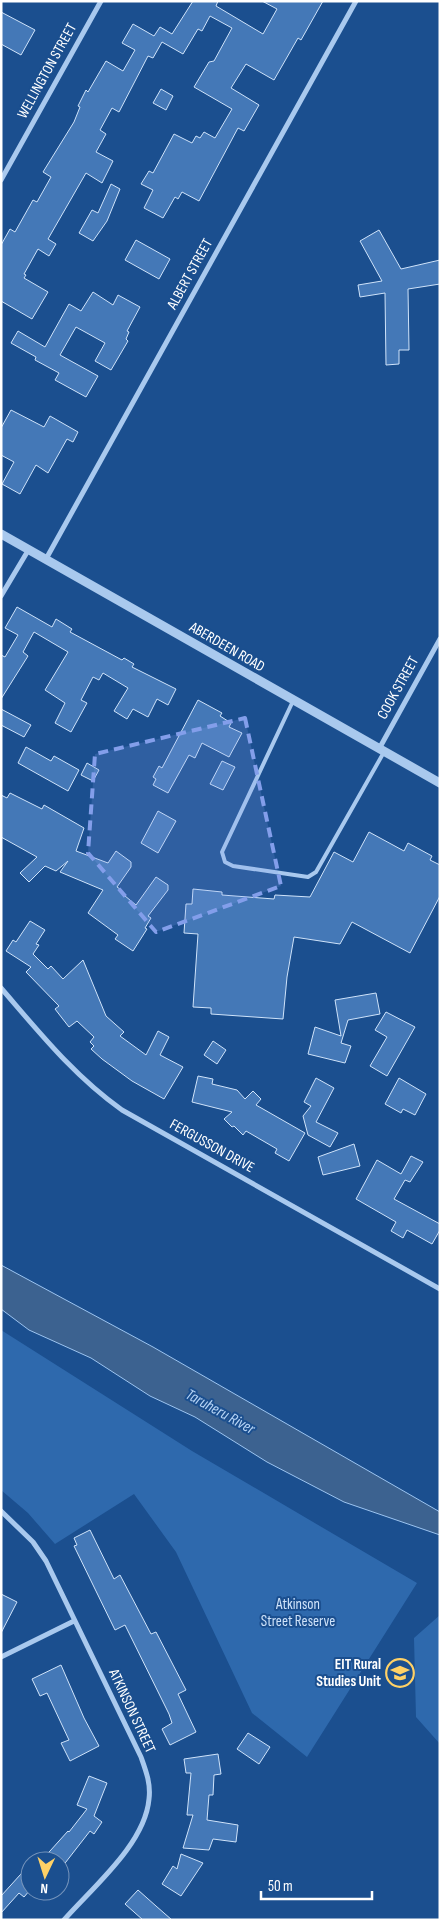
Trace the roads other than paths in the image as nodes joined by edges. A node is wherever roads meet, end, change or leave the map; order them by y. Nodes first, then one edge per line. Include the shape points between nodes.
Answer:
1 (101, 1) edge
2 (356, 1) edge
3 (1, 180) edge
4 (1, 534) edge
5 (29, 549) junction
6 (46, 559) junction
7 (1, 596) edge
8 (440, 639) edge
9 (294, 700) junction
10 (381, 750) junction
11 (440, 783) edge
12 (1, 988) edge
13 (440, 1289) edge
14 (1, 1512) edge
15 (74, 1621) junction
16 (1, 1657) edge
17 (64, 1920) edge

1 - 3 street, WELLINGTON STREET
2 - 6 street, ALBERT STREET
4 - 5 street, ABERDEEN ROAD
5 - 6 street, ABERDEEN ROAD
5 - 7 street
6 - 9 street, ABERDEEN ROAD
8 - 10 street, COOK STREET
9 - 10 street, ABERDEEN ROAD
9 - 10 lane via 222,852 226,862 233,866 308,877 316,872
10 - 11 street, ABERDEEN ROAD
12 - 13 street, FERGUSSON DRIVE via 61,1058 94,1090 122,1110
14 - 15 street, ATKINSON STREET via 33,1542 46,1561
15 - 16 street
15 - 17 street, ATKINSON STREET via 141,1757 150,1798 145,1819 128,1848

